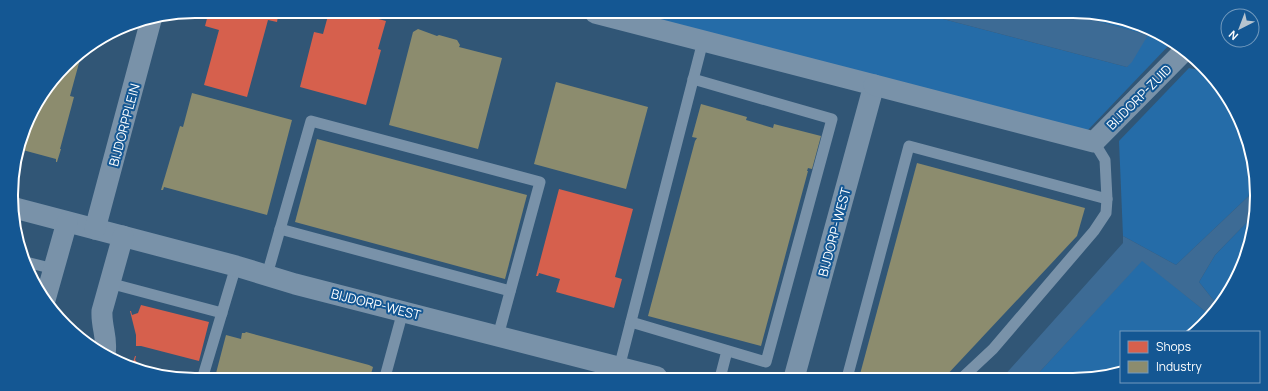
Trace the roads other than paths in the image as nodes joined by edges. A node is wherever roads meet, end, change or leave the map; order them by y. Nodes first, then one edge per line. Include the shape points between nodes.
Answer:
1 (615, 18) edge
2 (150, 24) edge
3 (703, 41) junction
4 (1180, 55) edge
5 (693, 79) junction
6 (874, 85) junction
7 (1094, 142) junction
8 (1107, 199) junction
9 (18, 209) edge
10 (67, 222) junction
11 (95, 229) junction
12 (280, 229) junction
13 (123, 236) junction
14 (32, 264) edge
15 (236, 266) junction
16 (54, 270) junction
17 (267, 275) junction
18 (109, 284) junction
19 (510, 291) junction
20 (47, 293) edge
21 (403, 311) junction
22 (222, 313) junction
23 (631, 322) junction
24 (498, 336) junction
25 (106, 348) edge
26 (727, 351) junction
27 (619, 368) junction
28 (204, 373) edge
29 (386, 373) edge
30 (638, 373) edge
31 (721, 373) edge
32 (795, 373) edge
33 (848, 373) edge
34 (967, 373) edge

1 - 3 street
2 - 11 street, BIJDORPPLEIN
3 - 5 lane
3 - 6 street
4 - 7 street, BIJDORP-ZUID
5 - 23 lane
5 - 26 lane via 832,119 766,362
6 - 7 street
6 - 32 street, BIJDORP-WEST
7 - 8 lane via 1105,160
8 - 33 lane via 909,146
8 - 34 lane via 1106,213 1094,231 993,349
9 - 10 street, BIJDORP-WEST
10 - 11 street, BIJDORP-WEST
10 - 16 street
11 - 13 street, BIJDORP-WEST
12 - 17 lane
12 - 19 lane
12 - 19 lane via 311,121 540,182
13 - 15 street, BIJDORP-WEST
13 - 18 street
14 - 16 lane
15 - 17 street, BIJDORP-WEST
15 - 22 lane
16 - 20 street
17 - 21 street, BIJDORP-WEST
18 - 22 lane
18 - 25 street via 101,320
19 - 24 lane
21 - 24 street, BIJDORP-WEST
21 - 29 lane
22 - 28 lane
23 - 26 lane
23 - 27 lane
24 - 27 street, BIJDORP-WEST
26 - 31 lane
27 - 30 street, BIJDORP-WEST

